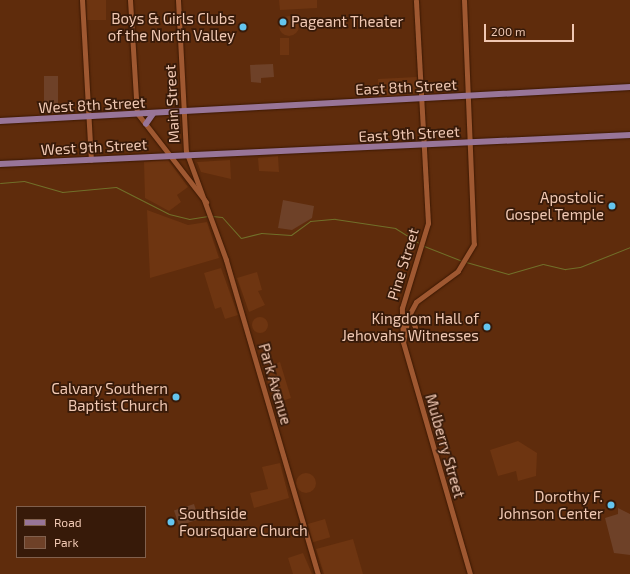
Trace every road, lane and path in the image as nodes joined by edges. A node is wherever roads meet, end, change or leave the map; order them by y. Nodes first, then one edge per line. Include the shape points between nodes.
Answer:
1 (82, 0) edge
2 (130, 0) edge
3 (178, 0) edge
4 (416, 0) edge
5 (464, 0) edge
6 (630, 87) edge
7 (468, 96) junction
8 (421, 98) junction
9 (184, 112) junction
10 (137, 113) junction
11 (154, 114) junction
12 (89, 116) junction
13 (0, 121) edge
14 (146, 124) junction
15 (630, 135) edge
16 (471, 142) junction
17 (423, 145) junction
18 (169, 156) junction
19 (188, 157) junction
20 (91, 160) junction
21 (0, 164) edge
22 (206, 202) junction
23 (409, 314) junction
24 (415, 327) dead end
25 (403, 342) junction
26 (318, 574) edge
27 (470, 574) edge

1 - 12 street
2 - 10 street
3 - 9 street, Main Street
4 - 8 street, Pine Street
5 - 7 street
6 - 7 main road, East 8th Street
7 - 8 main road, East 8th Street
7 - 16 street
8 - 9 main road, East 8th Street
8 - 17 street, Pine Street
9 - 11 main road, West 8th Street
9 - 19 street, Main Street
10 - 11 main road, West 8th Street
10 - 12 main road, West 8th Street
10 - 14 street
11 - 14 main road
12 - 13 main road, West 8th Street
12 - 20 street
14 - 18 street
15 - 16 main road, East 9th Street
16 - 17 main road, East 9th Street
16 - 23 street, Mulberry Street via 476,230 468,257 462,266 424,293
17 - 19 main road, East 9th Street
17 - 25 street, Pine Street via 428,223 402,308
18 - 19 main road, West 9th Street
18 - 20 main road, West 9th Street
18 - 22 street
19 - 22 street, Main Street
20 - 21 main road, West 9th Street
22 - 26 street, Park Avenue
23 - 24 street
23 - 25 street, Mulberry Street
25 - 27 street, Mulberry Street

